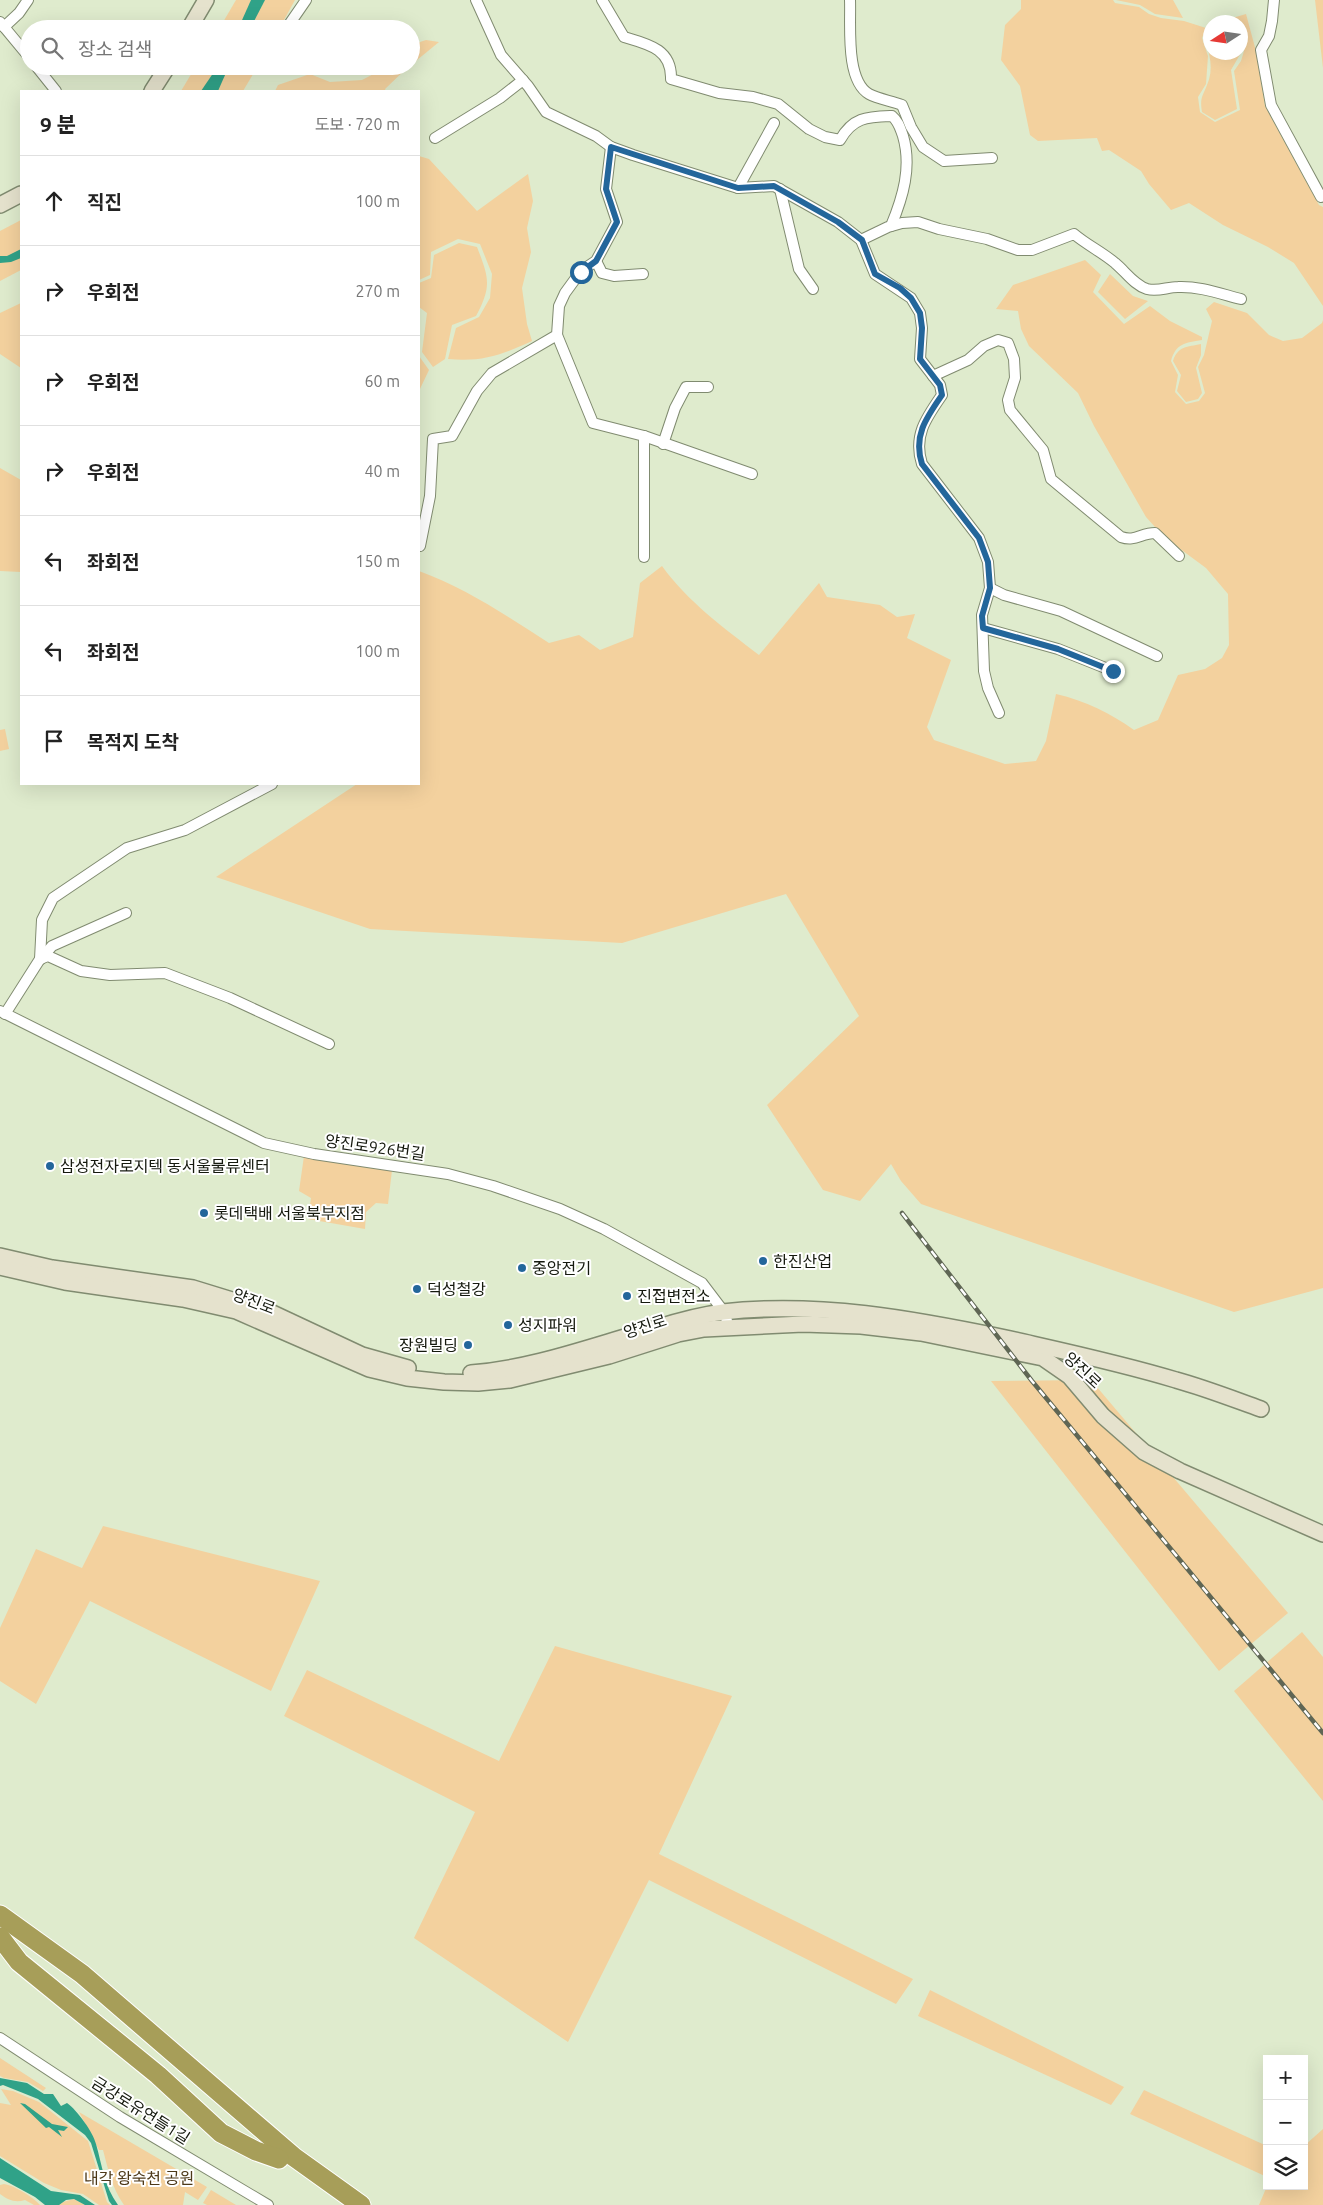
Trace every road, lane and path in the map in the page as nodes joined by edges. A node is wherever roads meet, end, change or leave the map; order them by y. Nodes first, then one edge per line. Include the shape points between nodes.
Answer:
1 (28, 0) edge
2 (206, 0) edge
3 (306, 0) edge
4 (476, 0) edge
5 (602, 0) edge
6 (850, 0) edge
7 (1274, 0) edge
8 (194, 20) edge
9 (292, 20) edge
10 (2, 24) edge
11 (20, 47) edge
12 (43, 75) edge
13 (162, 75) edge
14 (523, 80) junction
15 (55, 90) edge
16 (153, 90) edge
17 (774, 123) dead end
18 (435, 138) dead end
19 (611, 147) junction
20 (992, 158) dead end
21 (738, 188) junction
22 (780, 189) junction
23 (20, 195) edge
24 (1321, 197) dead end
25 (0, 205) edge
26 (891, 226) junction
27 (862, 240) junction
28 (596, 261) junction
29 (643, 274) dead end
30 (813, 289) dead end
31 (1241, 299) dead end
32 (557, 335) junction
33 (933, 376) junction
34 (708, 387) dead end
35 (644, 436) junction
36 (663, 444) junction
37 (752, 474) dead end
38 (420, 546) dead end
39 (1179, 556) dead end
40 (644, 557) dead end
41 (990, 588) junction
42 (983, 628) junction
43 (1157, 656) dead end
44 (1113, 671) dead end
45 (999, 713) dead end
46 (270, 785) edge
47 (126, 914) dead end
48 (40, 959) junction
49 (2, 1012) edge
50 (329, 1044) dead end
51 (0, 1256) edge
52 (0, 1267) edge
53 (724, 1312) junction
54 (729, 1327) junction
55 (1052, 1349) junction
56 (1261, 1409) dead end
57 (1323, 1523) edge
58 (1323, 1534) edge
59 (0, 1915) edge
60 (0, 1930) edge
61 (0, 1936) edge
62 (0, 2038) edge
63 (279, 2159) junction
64 (268, 2205) edge
65 (340, 2205) edge
66 (361, 2205) edge

1 - 10 street via 19,13
2 - 8 main road
3 - 9 street
4 - 14 street via 501,55
5 - 26 street via 624,36 652,45 667,59 671,79 719,93 778,104 809,129 840,140 856,122 868,117 892,116 901,131 908,166 899,208
6 - 20 street via 853,70 859,84 869,94 902,105 923,147 944,161
7 - 24 street via 1272,21 1261,50 1271,105
10 - 11 street
12 - 15 street
13 - 16 main road
14 - 18 street
14 - 19 street via 546,112 596,136
17 - 21 street
19 - 21 street
19 - 28 street via 606,189 617,222
21 - 22 street via 774,186
22 - 27 street via 838,222
22 - 30 street via 799,269
23 - 25 main road
26 - 27 street
26 - 31 street via 918,222 1018,250 1032,250 1074,234 1146,289 1196,288
27 - 33 street via 875,274 900,288 920,313 920,359
28 - 29 street via 602,273 614,276
28 - 32 street via 581,272 559,306
32 - 35 street via 593,423
32 - 38 street via 492,373 477,391 452,436 433,439 430,496
33 - 39 street via 968,360 984,346 998,340 1008,343 1014,359 1015,378 1008,400 1010,410 1043,450 1051,479 1121,537 1128,540 1155,533
33 - 41 street via 942,395 927,416 917,450 922,464 979,538 988,562
34 - 36 street via 686,387
35 - 36 street
35 - 40 street
36 - 37 street
41 - 42 street via 982,616
41 - 43 street via 1061,611
42 - 44 street via 1058,649
42 - 45 street via 984,671
46 - 48 street via 185,830 127,848 53,898 42,920
47 - 48 street via 52,946
48 - 49 street
48 - 50 street via 48,956 81,971 110,975 165,973 230,998
49 - 53 street, 양진로926번길 via 264,1143 314,1154 448,1174 560,1209 702,1283
51 - 53 main road, 양진로 via 52,1268 193,1288 268,1311 362,1355 396,1366 433,1372 472,1374 517,1368 694,1317
52 - 54 main road, 양진로 via 65,1282 183,1298 236,1311 369,1369 444,1382 510,1380 609,1356 678,1334
53 - 54 street, 양진로926번길
53 - 55 main road, 양진로 via 799,1308 899,1318
54 - 58 main road, 양진로 via 862,1326 921,1333 1043,1358 1069,1376 1102,1416 1144,1452
55 - 56 main road, 양진로 via 1179,1380
55 - 57 main road, 양진로 via 1105,1406 1146,1442
59 - 66 highway via 82,1974 294,2157
60 - 63 highway via 95,2000
61 - 63 highway via 19,1962 158,2075 221,2133
62 - 64 street, 금강로유연들1길 via 120,2117
63 - 65 highway

